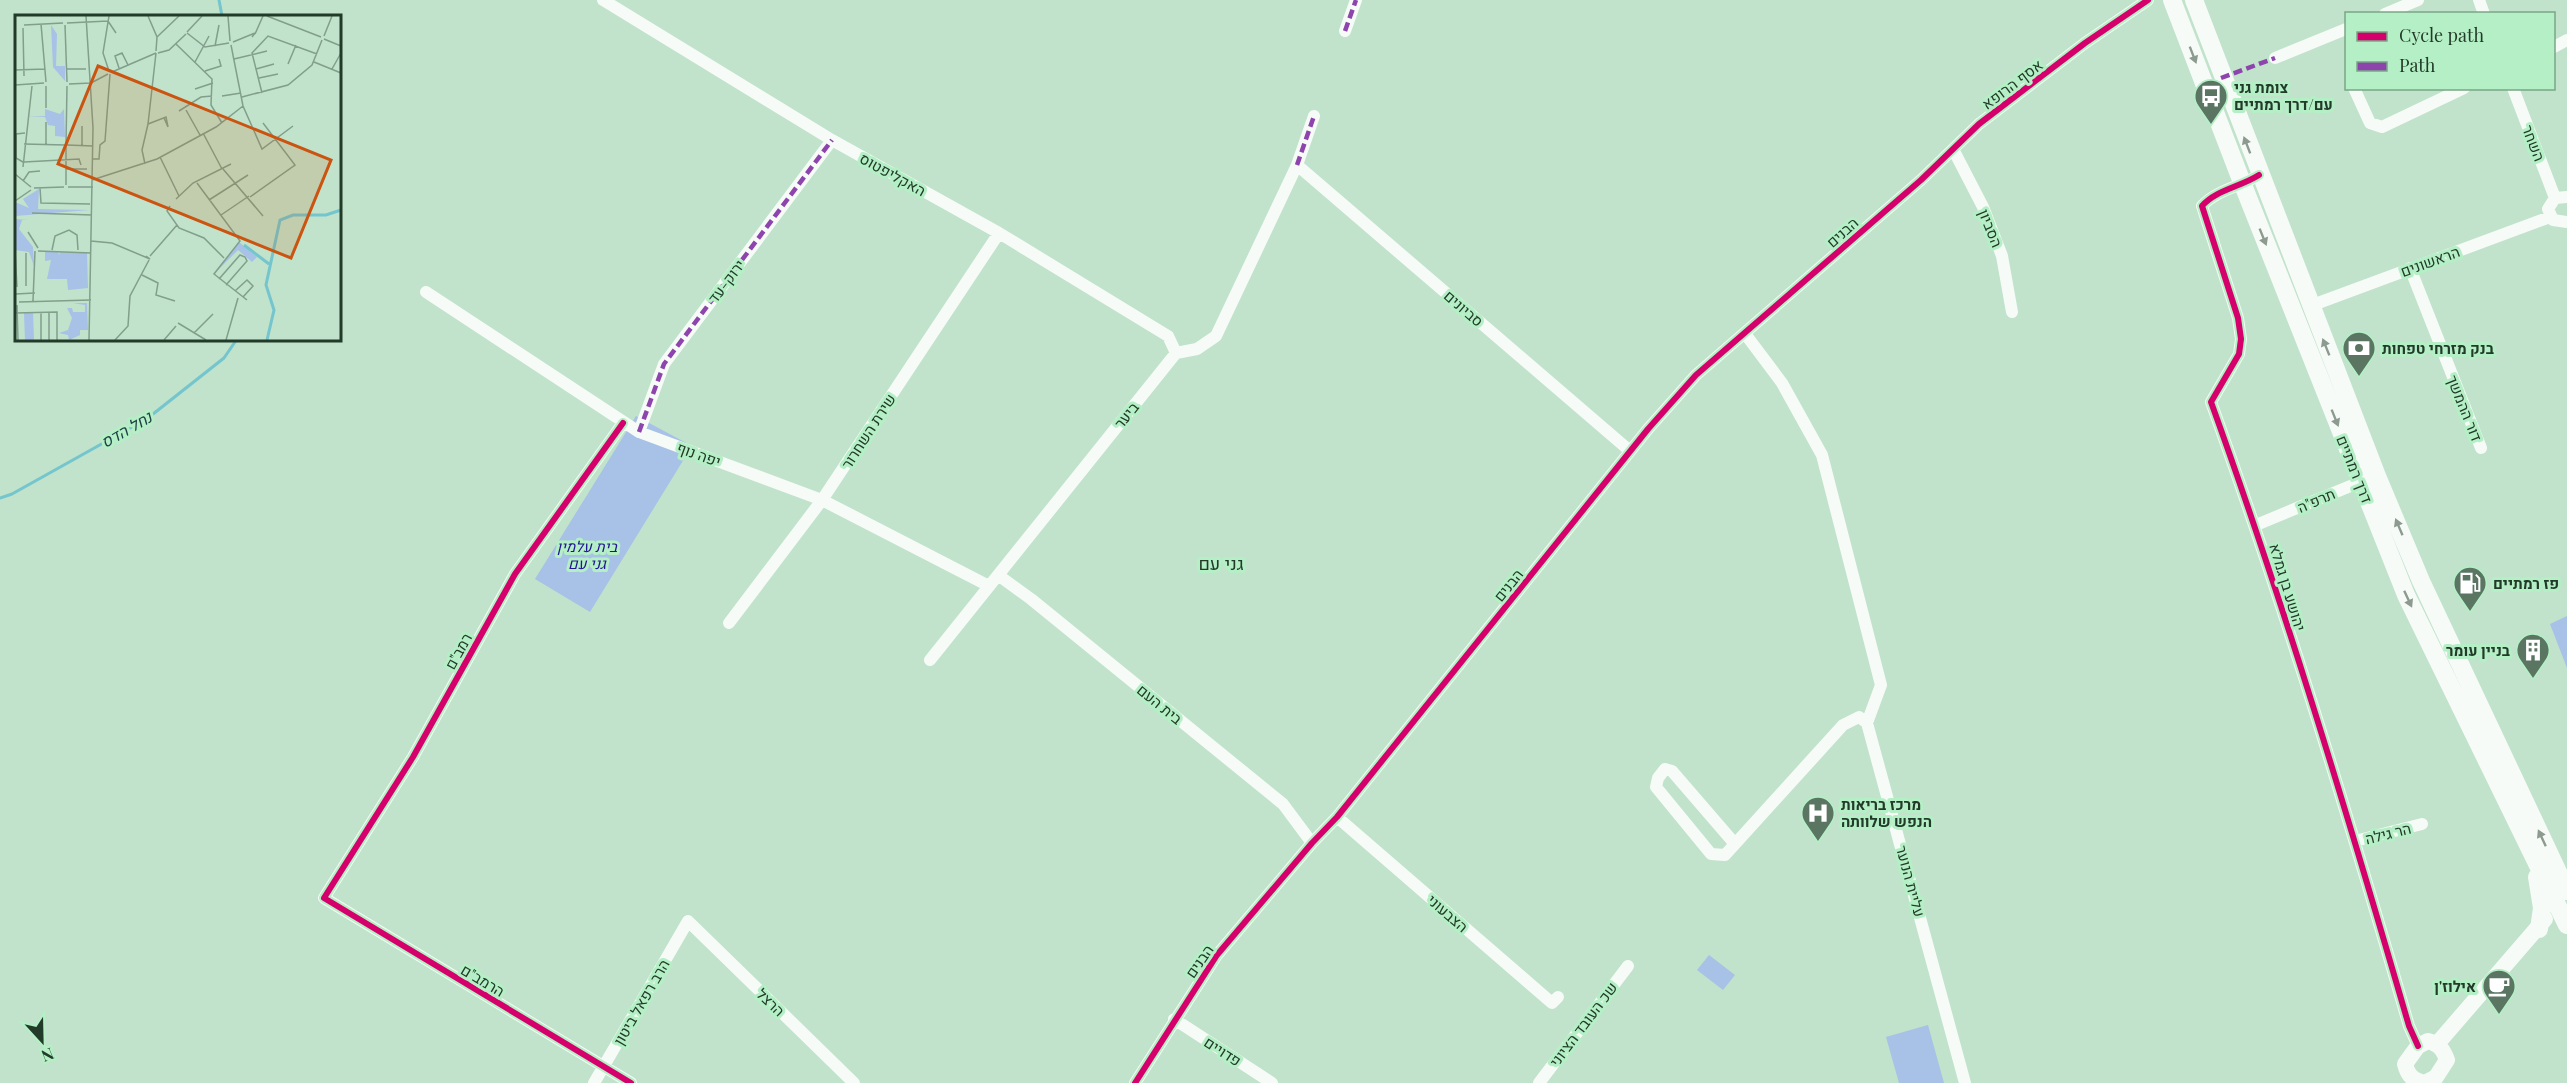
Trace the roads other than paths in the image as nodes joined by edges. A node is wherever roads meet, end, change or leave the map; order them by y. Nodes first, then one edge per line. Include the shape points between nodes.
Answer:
1 (603, 0) edge
2 (1356, 0) edge
3 (2148, 0) edge
4 (2172, 0) edge
5 (2193, 0) edge
6 (2418, 0) edge
7 (2390, 12) edge
8 (2345, 29) edge
9 (1345, 30) dead end
10 (2275, 58) dead end
11 (2355, 90) edge
12 (2460, 90) edge
13 (2514, 90) edge
14 (1314, 116) dead end
15 (832, 140) junction
16 (1953, 149) junction
17 (1297, 165) junction
18 (2259, 175) junction
19 (2242, 185) junction
20 (2561, 197) edge
21 (2550, 217) junction
22 (2566, 225) edge
23 (999, 232) junction
24 (2410, 268) junction
25 (426, 292) dead end
26 (2310, 306) junction
27 (2012, 312) dead end
28 (1746, 335) junction
29 (1176, 353) junction
30 (623, 423) junction
31 (639, 432) junction
32 (2481, 448) dead end
33 (1630, 451) junction
34 (2368, 479) junction
35 (822, 500) junction
36 (2256, 525) junction
37 (998, 575) junction
38 (989, 586) junction
39 (729, 623) dead end
40 (930, 660) dead end
41 (1867, 723) junction
42 (1337, 817) junction
43 (2422, 824) dead end
44 (2355, 841) junction
45 (1312, 843) junction
46 (1735, 844) junction
47 (2533, 855) junction
48 (2563, 895) edge
49 (324, 898) joint
50 (688, 921) joint
51 (2567, 925) edge
52 (2539, 929) junction
53 (2567, 932) edge
54 (1628, 966) dead end
55 (1558, 997) dead end
56 (1174, 1019) junction
57 (2437, 1044) junction
58 (2418, 1046) junction
59 (603, 1067) junction
60 (842, 1078) edge
61 (2424, 1081) edge
62 (594, 1083) edge
63 (631, 1083) edge
64 (854, 1083) edge
65 (1135, 1083) edge
66 (1272, 1083) edge
67 (1539, 1083) edge
68 (1965, 1083) edge

1 - 15 street, האקליפטוס
2 - 9 street
3 - 16 street, אסף הרופא via 2085,43 1979,124
4 -> 19 main road, דרך רמתיים
18 -> 5 main road, דרך רמתיים
6 - 7 street
8 - 10 street
11 - 12 street via 2370,123 2382,127
13 - 20 street, השחר
14 - 17 street
15 - 23 street, האקליפטוס
15 - 31 street, ירוק-עד via 664,364
16 - 27 street, הסביון via 1983,207 2002,256
16 - 28 street, הבנים
17 - 29 street via 1216,336 1197,349
17 - 33 street, סביונים
18 - 19 street, יהושע בן גמלא
18 - 26 main road, דרך רמתיים
19 -> 34 main road, דרך רמתיים
19 - 36 street, יהושע בן גמלא via 2211,196 2202,206 2238,318 2241,339 2239,354 2211,402
20 - 21 street via 2549,204
21 - 22 street
21 - 24 street, הראשונים
23 - 29 street, האקליפטוס via 1167,336
23 - 35 street, שירת השחרור
24 - 26 street, הראשונים
24 - 32 street, דור ההמשך
25 - 30 street, יפה נוף
34 -> 26 main road, דרך רמתיים
28 - 33 street, הבנים via 1696,375
28 - 41 street via 1782,383 1822,454 1881,685
29 - 37 street, ביער
30 - 31 street, יפה נוף
30 - 49 street, רמב"ם via 515,574 413,757
31 - 35 street, יפה נוף
33 - 42 street, הבנים
34 - 36 street, תרפ"ה
34 -> 47 main road, דרך רמתיים via 2406,595
48 -> 34 main road, דרך רמתיים via 2421,580
35 - 38 street, יפה נוף
35 - 39 street, שירת השחרור
36 - 44 street, יהושע בן גמלא
37 - 38 street, ביער
37 - 45 street, בית העם via 1283,804
38 - 40 street, ביער
41 - 46 street via 1859,717 1843,724
41 - 68 street, עליית הנוער
42 - 45 street, הבנים
42 - 55 street, הצבעוני via 1552,1003
43 - 44 street, הר גילה
44 - 58 street, יהושע בן גמלא
45 - 56 street, הבנים via 1217,955
46 - 46 street via 1672,771 1665,769 1656,787 1711,854 1725,855
47 - 48 main road, דרך רמתיים
47 - 52 main road via 2541,893
48 - 51 main road, דרך רמתיים
48 - 52 main road
49 - 59 street, הרמב"ם
50 - 59 street, הרב רפאל ביטון
50 - 60 street, הרצל
52 - 53 main road via 2549,921
52 - 57 main road
54 - 67 street, שכ העובד הציוני
56 - 65 street, הבנים
56 - 66 street, פדויים
57 - 58 main road via 2428,1041
57 - 61 main road via 2446,1060
58 - 61 main road via 2405,1064
59 - 62 street, הרב רפאל ביטון
59 - 63 street, הרמב"ם
60 - 64 street, הרצל

